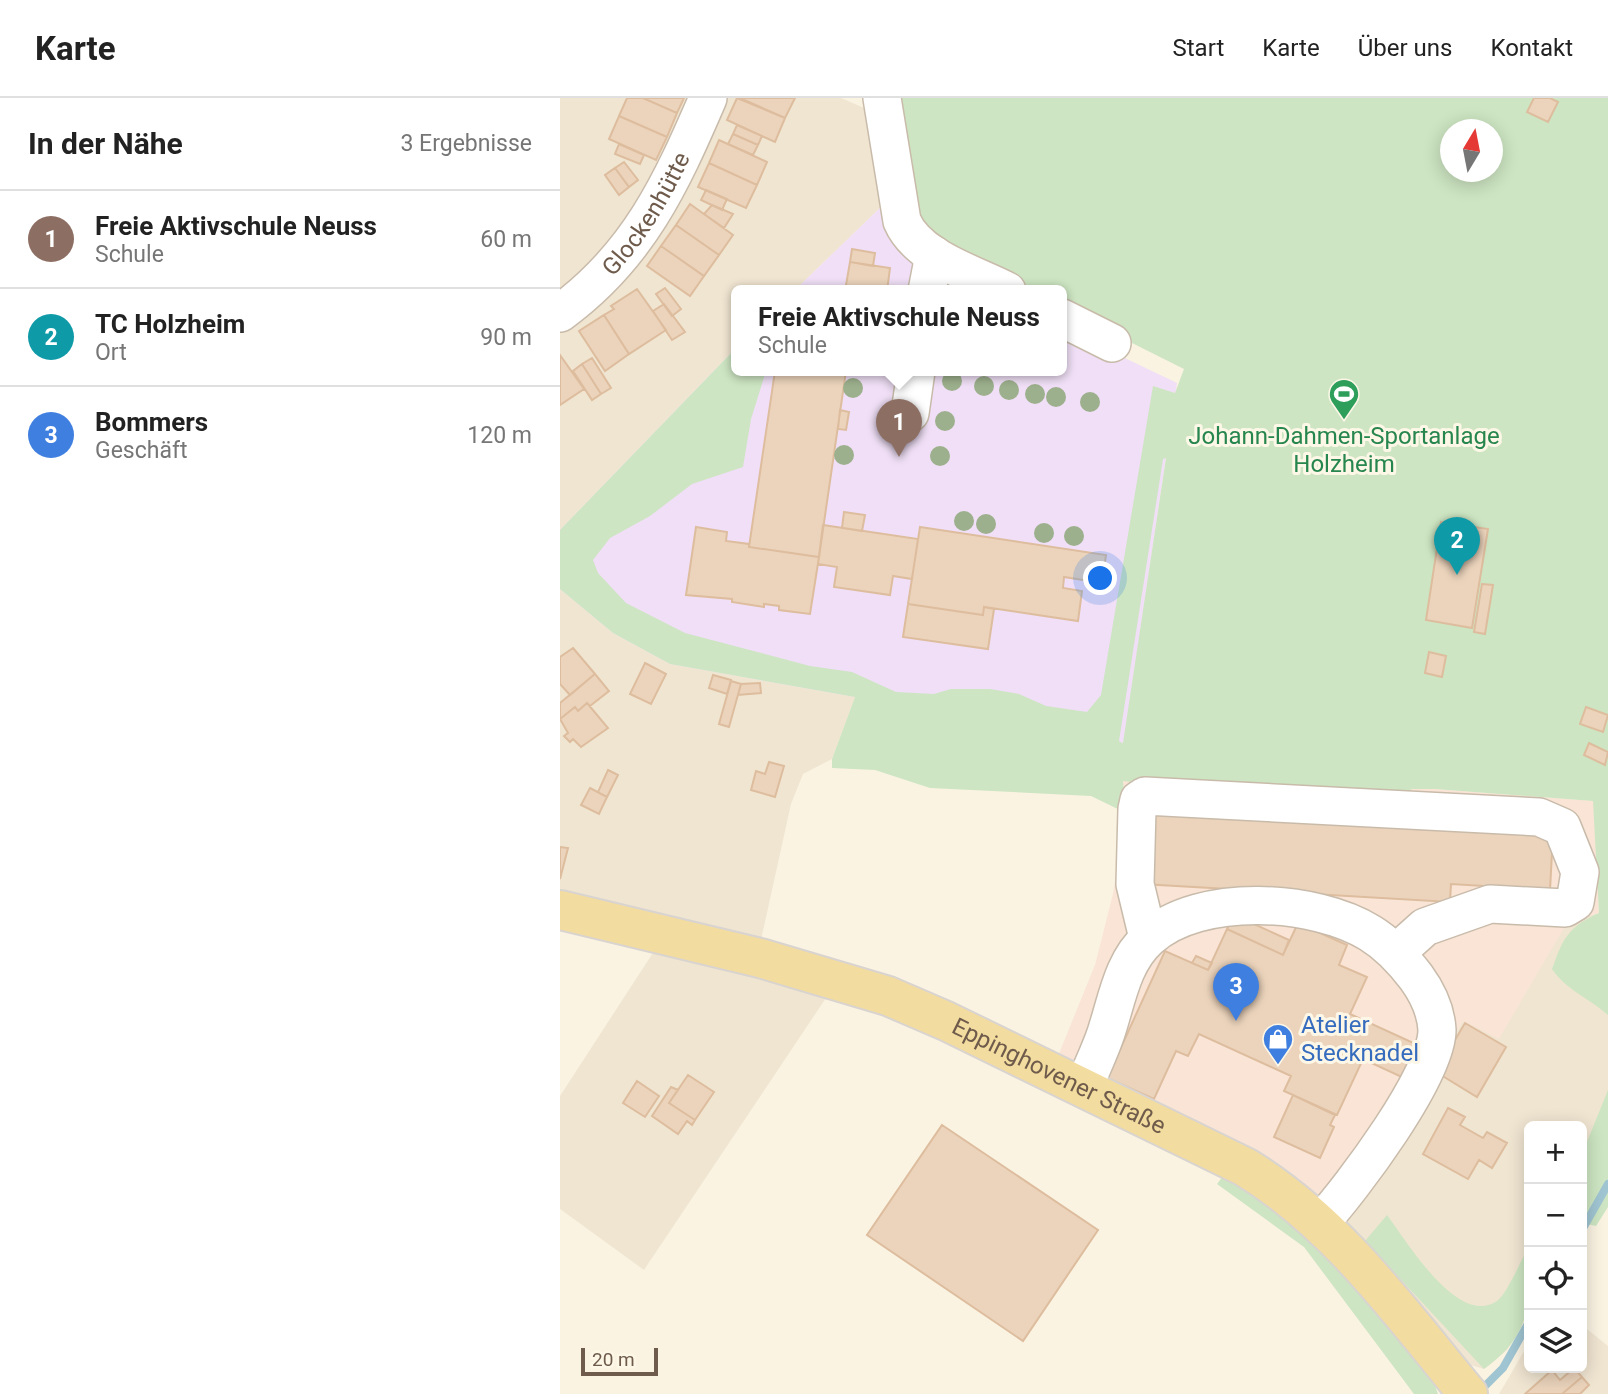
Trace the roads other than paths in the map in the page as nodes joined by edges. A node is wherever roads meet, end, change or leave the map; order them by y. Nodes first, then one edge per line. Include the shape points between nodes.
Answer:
1 (708, 98) edge
2 (882, 98) edge
3 (934, 255) junction
4 (928, 285) edge
5 (995, 285) edge
6 (560, 313) edge
7 (1067, 320) edge
8 (1112, 343) dead end
9 (915, 376) edge
10 (910, 413) dead end
11 (560, 910) edge
12 (1148, 938) junction
13 (1396, 953) junction
14 (1084, 1087) junction
15 (1320, 1223) junction
16 (1461, 1386) edge

1 - 6 street, Glockenhütte via 654,212 612,268
2 - 3 street via 902,221 908,236
3 - 4 street
3 - 5 street
7 - 8 street
9 - 10 street
11 - 14 main road, Eppinghovener Straße via 850,983 946,1021
12 - 13 street via 1170,922 1200,912 1281,907 1341,919 1371,933
12 - 13 street via 1135,884 1137,808 1144,796 1539,817 1562,827 1580,872 1575,902 1565,908 1490,904 1425,927
12 - 14 street via 1124,975
13 - 15 street via 1433,1008 1435,1043 1421,1077 1371,1159
14 - 15 main road, Eppinghovener Straße via 1245,1167 1278,1187
15 - 16 main road, Eppinghovener Straße

